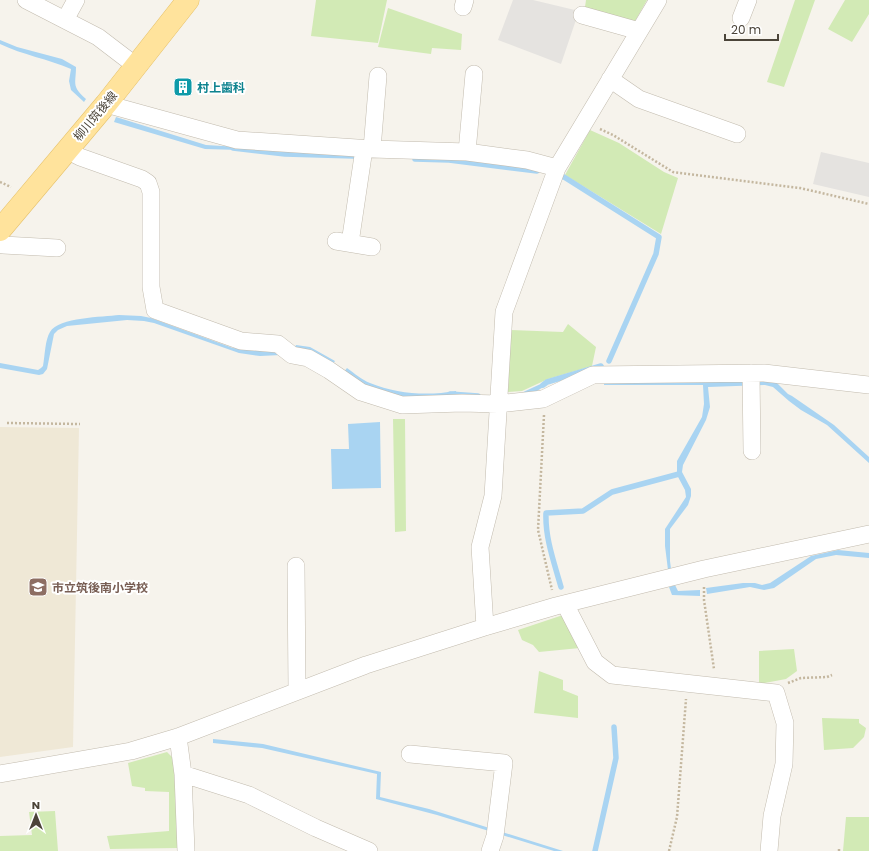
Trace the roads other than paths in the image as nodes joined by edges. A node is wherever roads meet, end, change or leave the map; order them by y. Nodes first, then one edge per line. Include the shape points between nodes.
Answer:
1 (26, 0) edge
2 (76, 0) edge
3 (188, 0) edge
4 (658, 0) edge
5 (748, 0) edge
6 (582, 15) dead end
7 (741, 18) dead end
8 (66, 20) junction
9 (639, 31) junction
10 (136, 66) junction
11 (474, 74) dead end
12 (378, 76) dead end
13 (610, 79) junction
14 (106, 104) junction
15 (737, 134) dead end
16 (368, 149) junction
17 (66, 150) junction
18 (467, 152) junction
19 (557, 168) junction
20 (2, 237) edge
21 (372, 247) dead end
22 (57, 248) dead end
23 (751, 380) junction
24 (869, 385) edge
25 (498, 404) junction
26 (752, 451) dead end
27 (869, 534) edge
28 (296, 566) dead end
29 (561, 605) junction
30 (485, 627) junction
31 (297, 691) junction
32 (178, 737) junction
33 (410, 754) dead end
34 (0, 774) edge
35 (183, 774) junction
36 (186, 851) edge
37 (370, 851) edge
38 (490, 851) edge
39 (769, 851) edge

1 - 8 street
2 - 8 street
3 - 10 main road, 柳川筑後線
4 - 9 street
5 - 7 street
6 - 9 street
8 - 10 street via 98,37
9 - 13 street
10 - 14 main road, 柳川筑後線
11 - 18 street
12 - 16 street
13 - 15 street via 639,99
13 - 19 street
14 - 16 street via 237,140
14 - 17 main road, 柳川筑後線
16 - 18 street
16 - 21 street via 343,242
17 - 20 main road, 柳川筑後線
17 - 25 street via 148,183 151,192 151,287 155,310 241,341 278,344 292,355 308,358 329,370 360,392 402,405 462,402
18 - 19 street via 527,160
19 - 25 street via 504,312
20 - 22 street
23 - 24 street via 764,373
23 - 25 street via 593,375 545,398
23 - 26 street
25 - 30 street via 494,496 480,547
27 - 29 street via 704,568
28 - 31 street
29 - 30 street
29 - 39 street via 595,662 612,674 776,693 785,723 784,764 772,816
30 - 31 street via 366,665
31 - 32 street
32 - 34 street via 131,751
32 - 35 street
33 - 38 street via 504,763 495,836
35 - 36 street
35 - 37 street via 249,795

